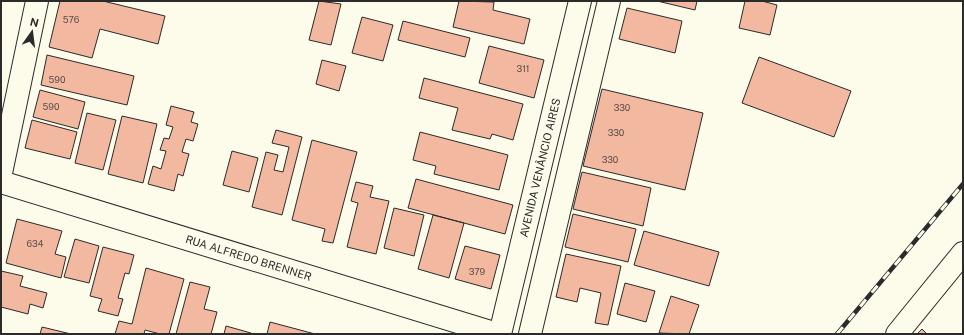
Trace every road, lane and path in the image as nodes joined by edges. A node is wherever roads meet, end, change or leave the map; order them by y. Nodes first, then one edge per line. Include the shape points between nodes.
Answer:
1 (37, 1) edge
2 (580, 1) edge
3 (609, 1) edge
4 (567, 52) junction
5 (596, 60) junction
6 (1, 173) edge
7 (1, 182) edge
8 (963, 253) edge
9 (497, 334) edge
10 (500, 334) edge
11 (530, 334) edge
12 (897, 334) edge

1 - 6 street
2 - 4 street, AVENIDA VENÂNCIO AIRES
3 - 5 street
4 - 5 street
4 - 10 street, AVENIDA VENÂNCIO AIRES
5 - 11 street
7 - 9 street, RUA ALFREDO BRENNER
8 - 12 street

